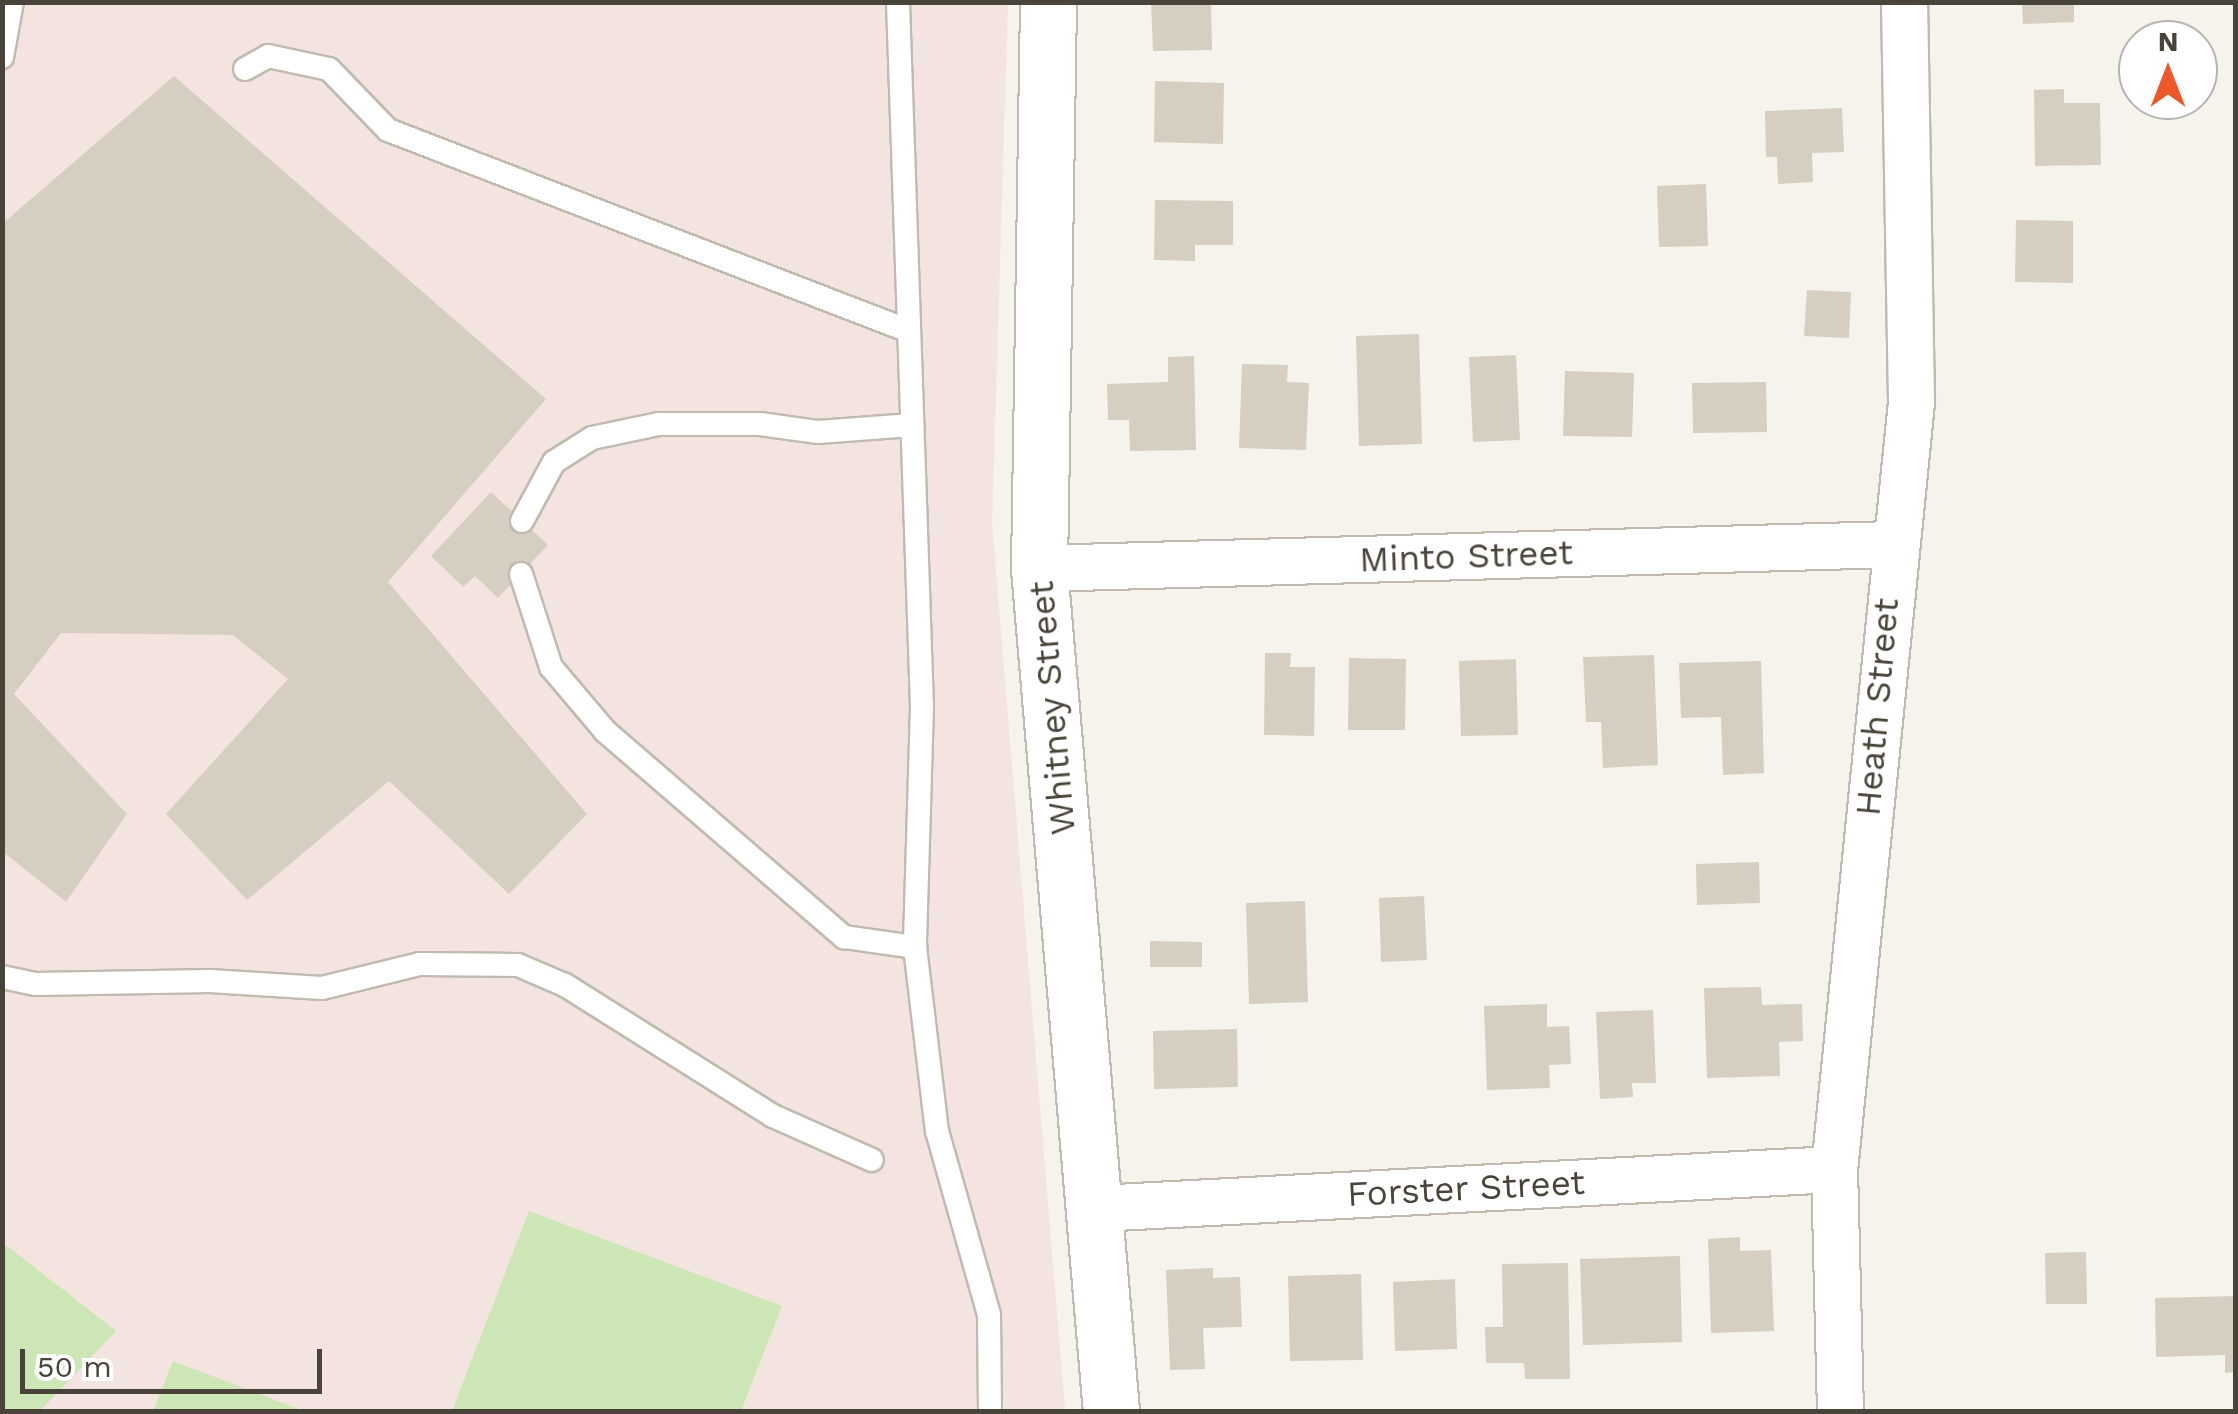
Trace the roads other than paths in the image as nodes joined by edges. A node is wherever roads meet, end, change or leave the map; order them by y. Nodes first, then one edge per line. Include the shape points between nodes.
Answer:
1 (12, 2) edge
2 (898, 2) edge
3 (1048, 2) edge
4 (1904, 2) edge
5 (2, 57) edge
6 (246, 69) dead end
7 (909, 331) junction
8 (912, 425) junction
9 (522, 521) dead end
10 (1892, 544) junction
11 (1039, 568) junction
12 (520, 574) dead end
13 (915, 947) junction
14 (2, 978) edge
15 (872, 1160) dead end
16 (1834, 1169) junction
17 (1097, 1208) junction
18 (990, 1412) edge
19 (1112, 1412) edge
20 (1840, 1412) edge

1 - 5 lane
2 - 7 lane
3 - 11 street, Whitney Street
4 - 10 street, Heath Street via 1911,401
6 - 7 lane via 268,56 328,69 388,130
7 - 8 lane
8 - 9 lane via 818,432 760,424 659,424 592,438 554,462
8 - 13 lane via 922,706
10 - 11 street, Minto Street
10 - 16 street, Heath Street
11 - 17 street, Whitney Street
12 - 13 lane via 551,667 605,731 844,937
13 - 18 lane via 937,1131 989,1315
14 - 15 lane via 322,988 420,964 518,966 566,985 772,1116
16 - 17 street, Forster Street
16 - 20 street, Heath Street
17 - 19 street, Whitney Street

